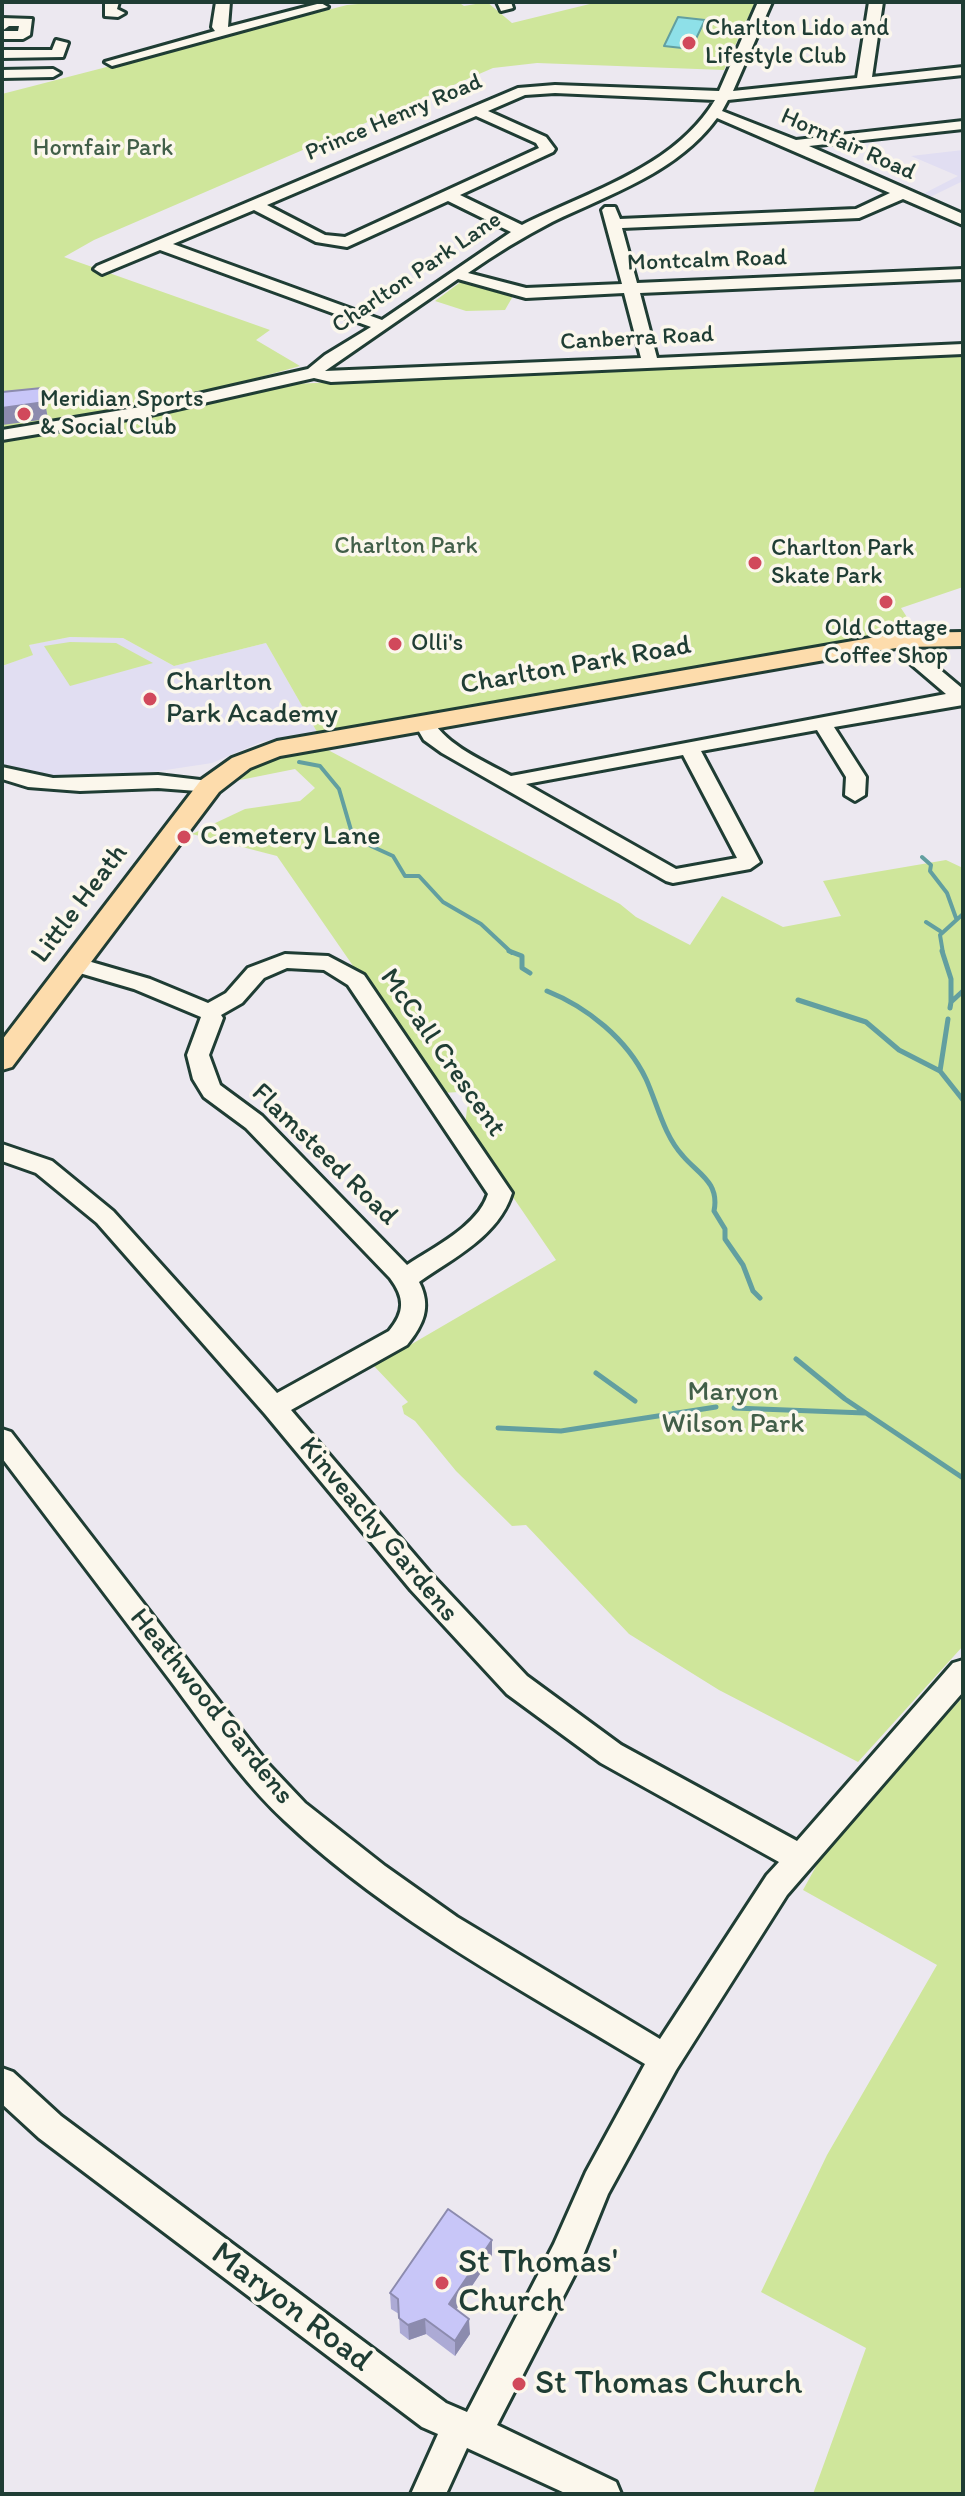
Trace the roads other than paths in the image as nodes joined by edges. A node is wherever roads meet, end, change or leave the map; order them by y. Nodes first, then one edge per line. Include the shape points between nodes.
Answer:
1 (223, 2) edge
2 (765, 2) edge
3 (876, 2) edge
4 (316, 6) edge
5 (5, 32) edge
6 (226, 32) junction
7 (61, 43) dead end
8 (4, 54) edge
9 (112, 62) dead end
10 (963, 71) edge
11 (5, 73) edge
12 (53, 73) dead end
13 (864, 81) junction
14 (722, 96) junction
15 (475, 110) junction
16 (714, 113) junction
17 (963, 125) edge
18 (795, 145) junction
19 (903, 193) junction
20 (450, 196) junction
21 (599, 197) junction
22 (254, 204) junction
23 (963, 220) edge
24 (614, 224) junction
25 (522, 231) junction
26 (160, 245) junction
27 (102, 269) dead end
28 (456, 274) junction
29 (963, 274) edge
30 (631, 288) junction
31 (384, 326) junction
32 (963, 349) edge
33 (650, 363) junction
34 (314, 373) junction
35 (2, 435) edge
36 (963, 639) edge
37 (903, 640) junction
38 (962, 698) edge
39 (424, 723) junction
40 (823, 724) junction
41 (689, 748) junction
42 (5, 779) edge
43 (511, 783) junction
44 (210, 786) junction
45 (855, 795) dead end
46 (74, 964) junction
47 (209, 1012) junction
48 (12, 1031) edge
49 (2, 1060) edge
50 (2, 1152) edge
51 (406, 1279) junction
52 (274, 1407) junction
53 (2, 1439) edge
54 (963, 1672) edge
55 (798, 1857) junction
56 (665, 2059) junction
57 (2, 2083) edge
58 (467, 2431) junction
59 (428, 2494) edge
60 (604, 2494) edge

1 - 6 street via 219,27
2 - 14 street, Charlton Park Lane
3 - 13 street
4 - 6 street
5 - 8 street
6 - 9 street
7 - 8 street via 58,54
10 - 13 street, Prince Henry Road
11 - 12 street
13 - 14 street, Prince Henry Road
14 - 15 street, Prince Henry Road via 533,90
14 - 16 street, Charlton Park Lane
15 - 20 street via 541,140 548,149
15 - 22 street, Prince Henry Road
16 - 18 street, Hornfair Road
16 - 21 street, Charlton Park Lane via 681,145
17 - 18 street
18 - 19 street, Hornfair Road
19 - 23 street, Hornfair Road
19 - 24 street via 859,213
20 - 22 street via 355,239 337,242
20 - 25 street
21 - 24 street via 608,202
21 - 25 street, Charlton Park Lane
22 - 26 street, Prince Henry Road
24 - 30 street
25 - 28 street, Charlton Park Lane
26 - 27 street, Prince Henry Road
26 - 31 street
28 - 30 street, Montcalm Road via 526,293
28 - 31 street, Charlton Park Lane
29 - 30 street, Montcalm Road
30 - 33 street
31 - 34 street, Charlton Park Lane
32 - 33 street, Canberra Road
33 - 34 street, Canberra Road via 331,377
34 - 35 street, Charlton Park Lane via 146,411
36 - 37 main road, Charlton Park Road
37 - 38 street via 912,655
37 - 39 main road, Charlton Park Road
38 - 40 street
39 - 43 street via 437,741
39 - 44 main road, Charlton Park Road via 263,753 237,764
40 - 41 street
40 - 45 street via 856,777
41 - 43 street
41 - 43 street via 750,862 673,876
42 - 44 street via 61,785
44 - 46 main road, Little Heath
46 - 47 street
46 - 48 main road, Little Heath
47 - 51 street, Flamsteed Road via 212,1018 198,1055 212,1091 254,1122
47 - 51 street, McCall Crescent via 234,998 256,973 285,961 328,963 356,980 500,1193 488,1218
48 - 49 main road, Little Heath
50 - 52 street, Kinveachy Gardens via 44,1167 97,1209
51 - 52 street via 414,1312 398,1338
52 - 55 street, Kinveachy Gardens via 421,1582 517,1685 611,1754
53 - 56 street, Heathwood Gardens via 220,1725 295,1812 446,1927
54 - 55 street
55 - 56 street
56 - 58 street via 597,2183 566,2256
57 - 58 street, Maryon Road via 50,2127 434,2415
58 - 59 street
58 - 60 street, Maryon Road

